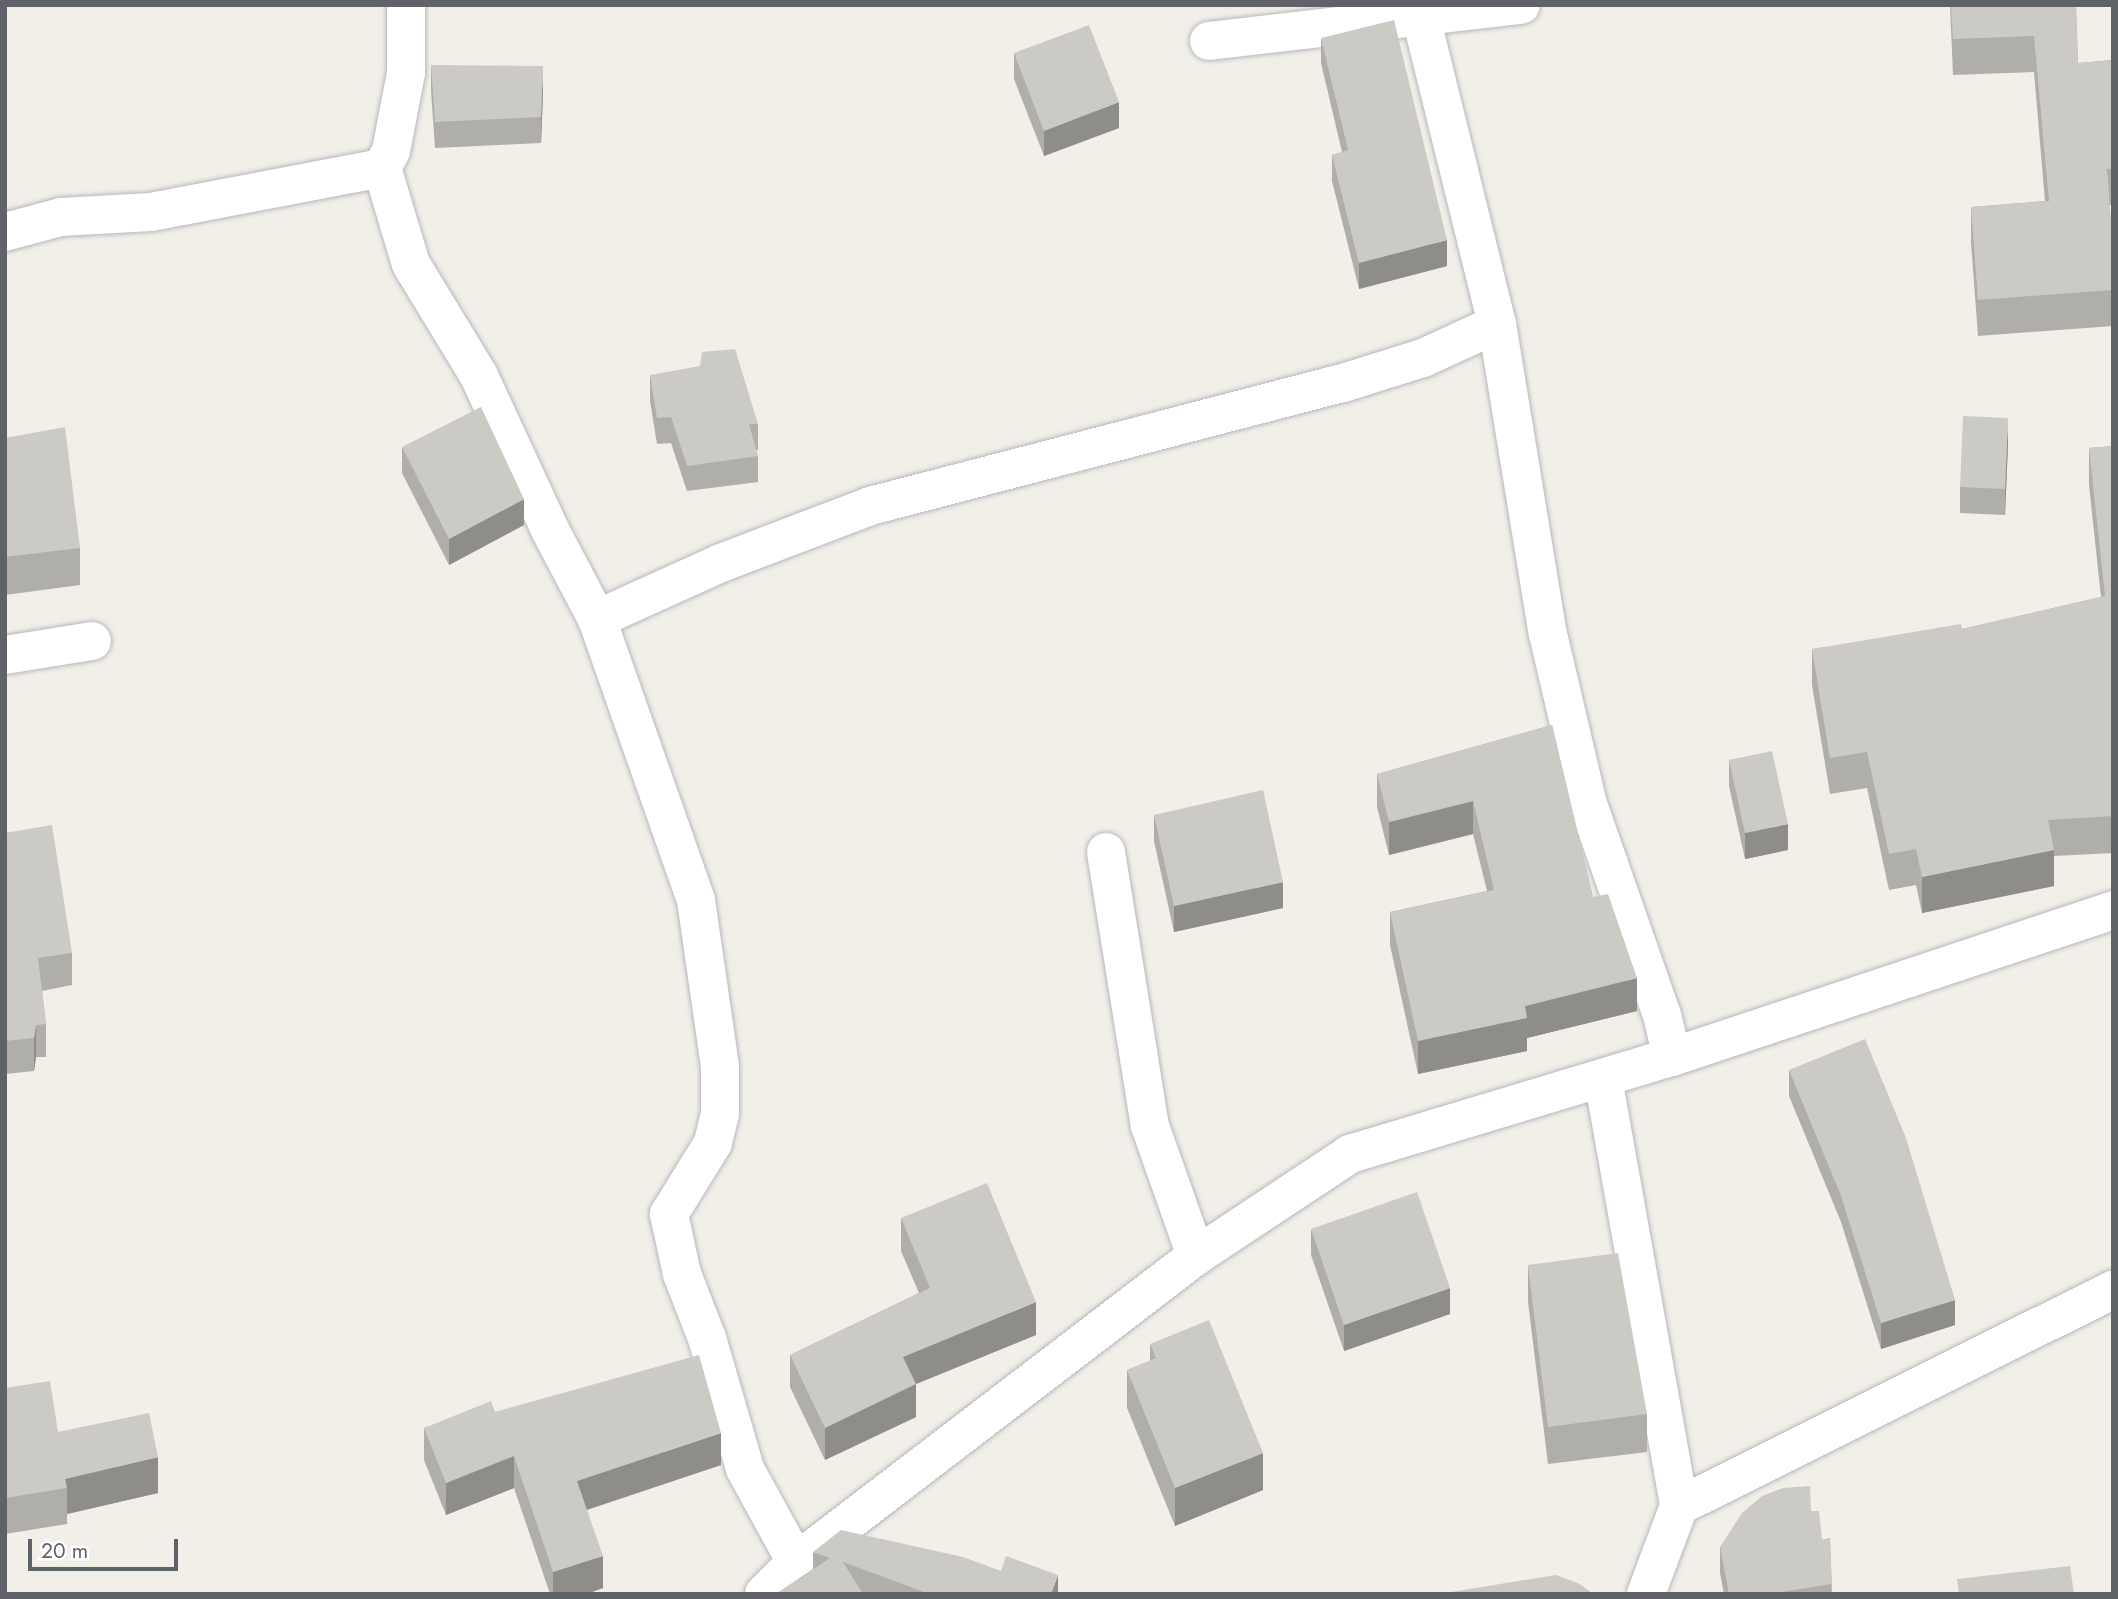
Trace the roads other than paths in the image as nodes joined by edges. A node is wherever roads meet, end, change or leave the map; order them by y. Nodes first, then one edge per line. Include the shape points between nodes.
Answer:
1 (406, 5) edge
2 (1521, 5) edge
3 (1420, 9) edge
4 (1209, 41) dead end
5 (382, 168) junction
6 (5, 232) edge
7 (1497, 324) junction
8 (597, 619) junction
9 (93, 641) dead end
10 (5, 655) edge
11 (1106, 852) dead end
12 (2113, 910) edge
13 (1672, 1058) junction
14 (1603, 1078) junction
15 (1196, 1256) junction
16 (2113, 1290) edge
17 (1679, 1506) junction
18 (796, 1562) junction
19 (764, 1594) edge
20 (1646, 1594) edge

1 - 5 street via 406,73 391,151
2 - 3 street
3 - 4 street
3 - 7 street
5 - 6 street via 151,212 61,217
5 - 8 street via 411,264 479,376
7 - 8 street via 1423,358 1343,383 870,506 721,563
7 - 13 street via 1548,634 1581,778 1624,918 1662,1015
8 - 18 street via 696,900 712,993 720,1114 713,1143 669,1214 682,1274 707,1338 745,1469
9 - 10 street
11 - 15 street via 1150,1126
12 - 13 street
13 - 14 street
14 - 15 street via 1350,1154
14 - 17 street
15 - 18 street
16 - 17 street
17 - 20 street
18 - 19 street

